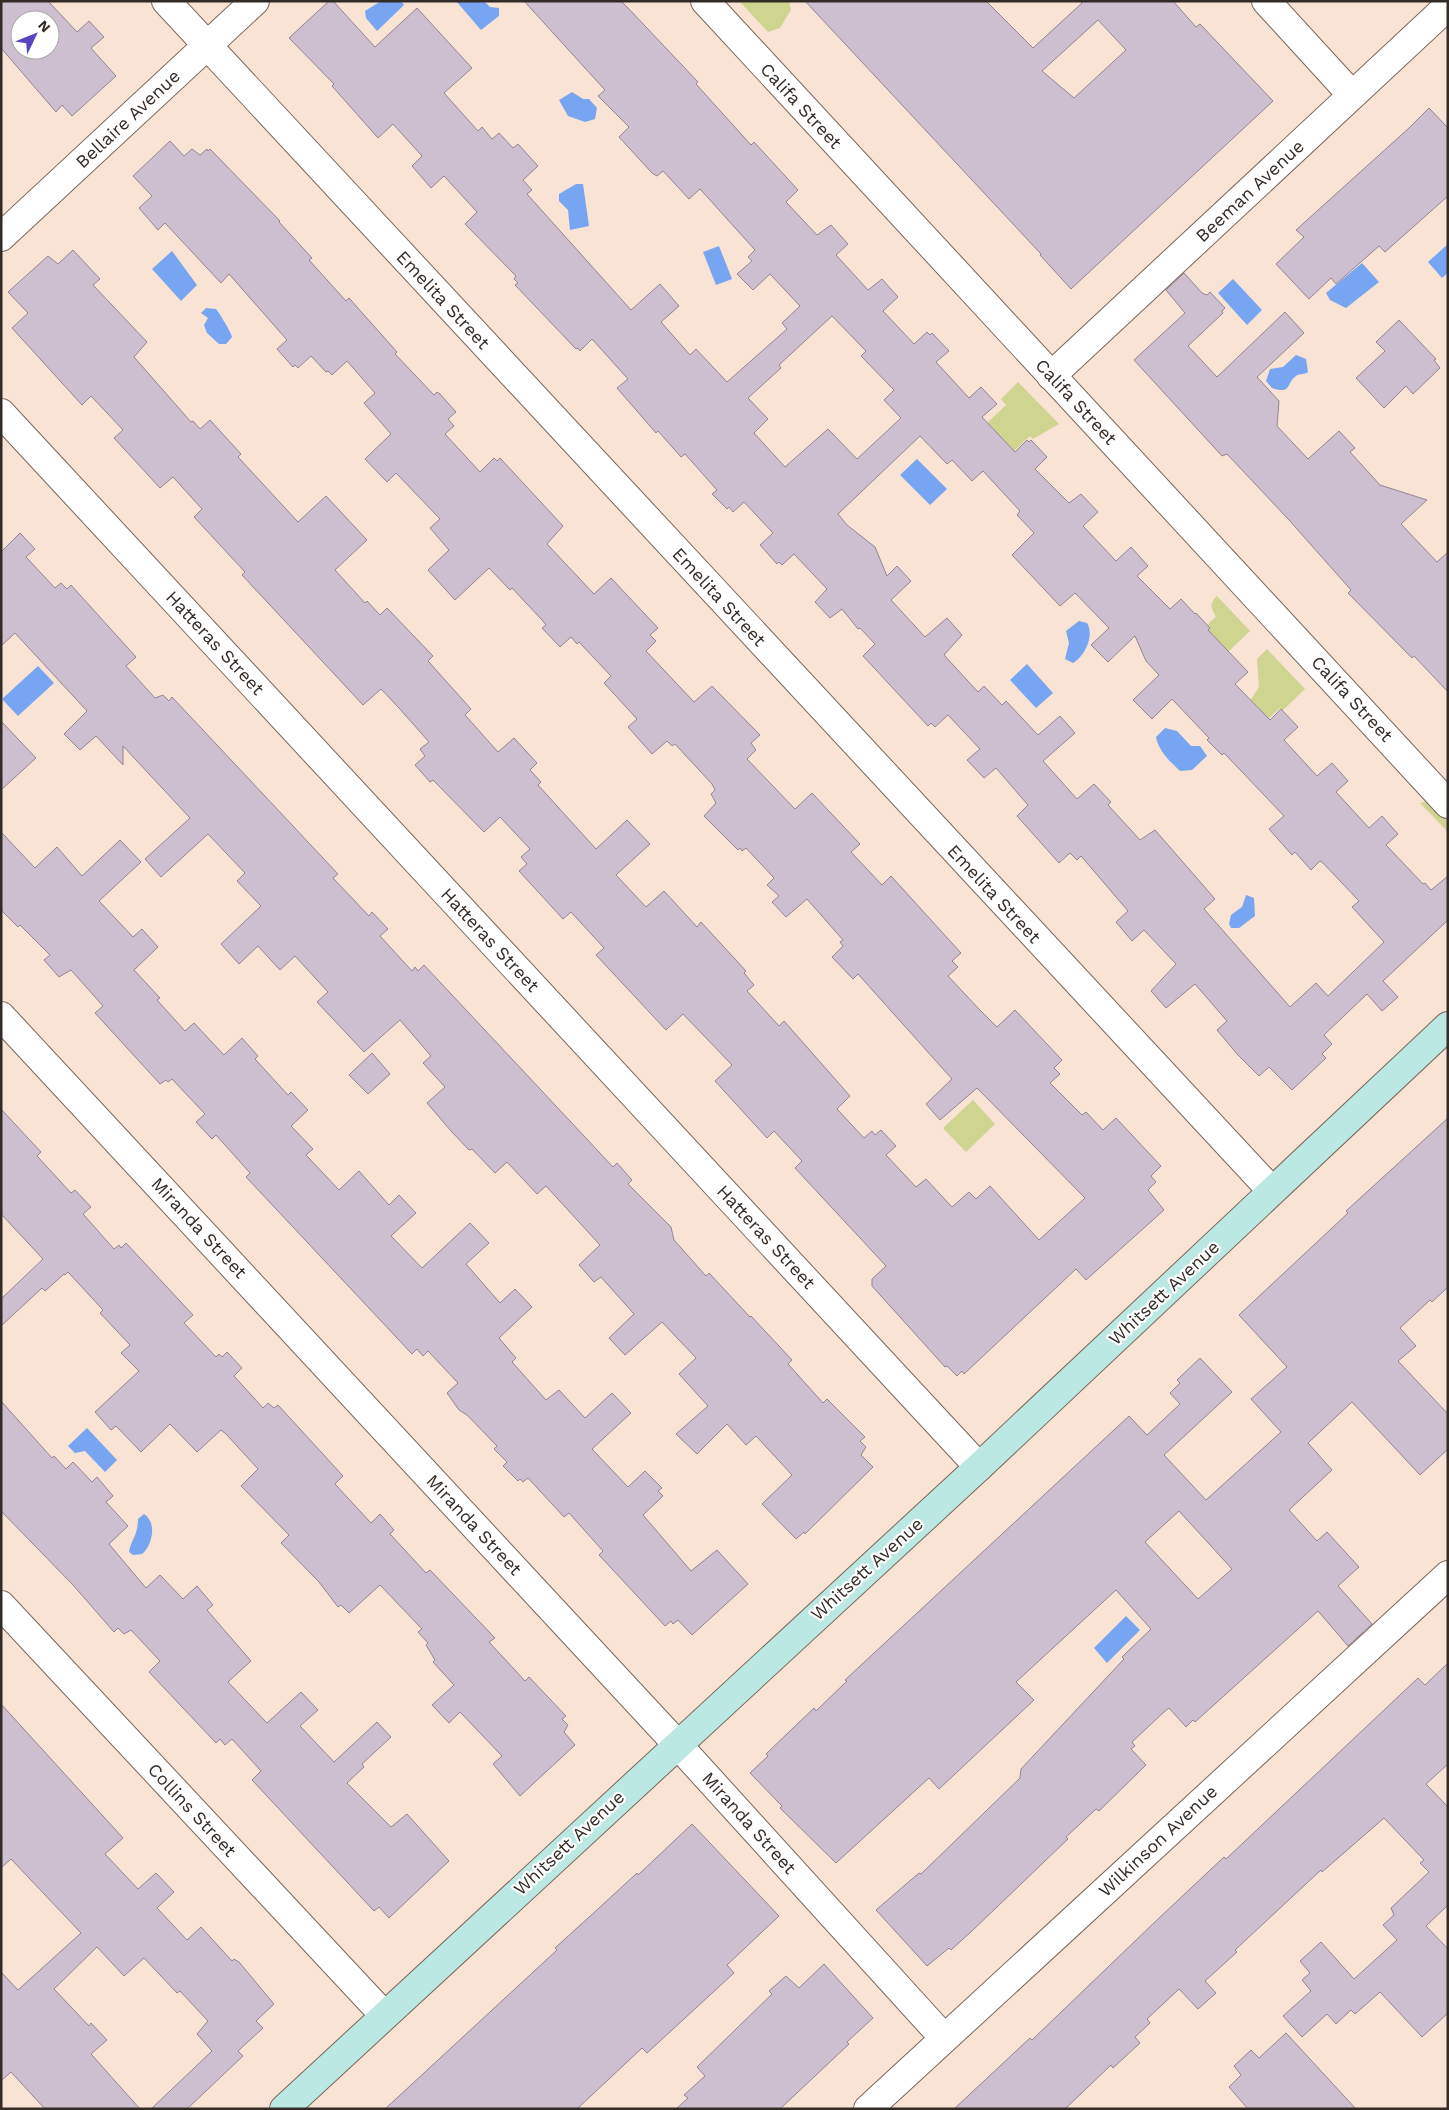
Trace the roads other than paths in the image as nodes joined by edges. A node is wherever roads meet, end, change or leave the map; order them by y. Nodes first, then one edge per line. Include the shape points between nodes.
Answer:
1 (166, 1) edge
2 (255, 1) edge
3 (705, 1) edge
4 (1266, 1) edge
5 (1448, 6) edge
6 (208, 46) junction
7 (1352, 95) junction
8 (1, 237) edge
9 (1051, 376) junction
10 (1, 413) edge
11 (1448, 804) edge
12 (1, 1016) edge
13 (1448, 1026) edge
14 (1272, 1191) junction
15 (979, 1467) junction
16 (1448, 1575) edge
17 (1, 1605) edge
18 (677, 1744) junction
19 (384, 2015) junction
20 (944, 2038) junction
21 (284, 2109) edge
22 (868, 2109) edge

1 - 6 street, Emelita Street
2 - 6 street, Bellaire Avenue
3 - 9 street, Califa Street
4 - 7 street
5 - 7 street, Beeman Avenue
6 - 8 street, Bellaire Avenue
6 - 14 street, Emelita Street
7 - 9 street, Beeman Avenue
9 - 11 street, Califa Street
10 - 15 street, Hatteras Street
12 - 18 street, Miranda Street
13 - 14 main road, Whitsett Avenue
14 - 15 main road, Whitsett Avenue
15 - 18 main road, Whitsett Avenue
16 - 20 street, Wilkinson Avenue
17 - 19 street, Collins Street
18 - 19 main road, Whitsett Avenue
18 - 20 street, Miranda Street
19 - 21 main road, Whitsett Avenue
20 - 22 street, Wilkinson Avenue

